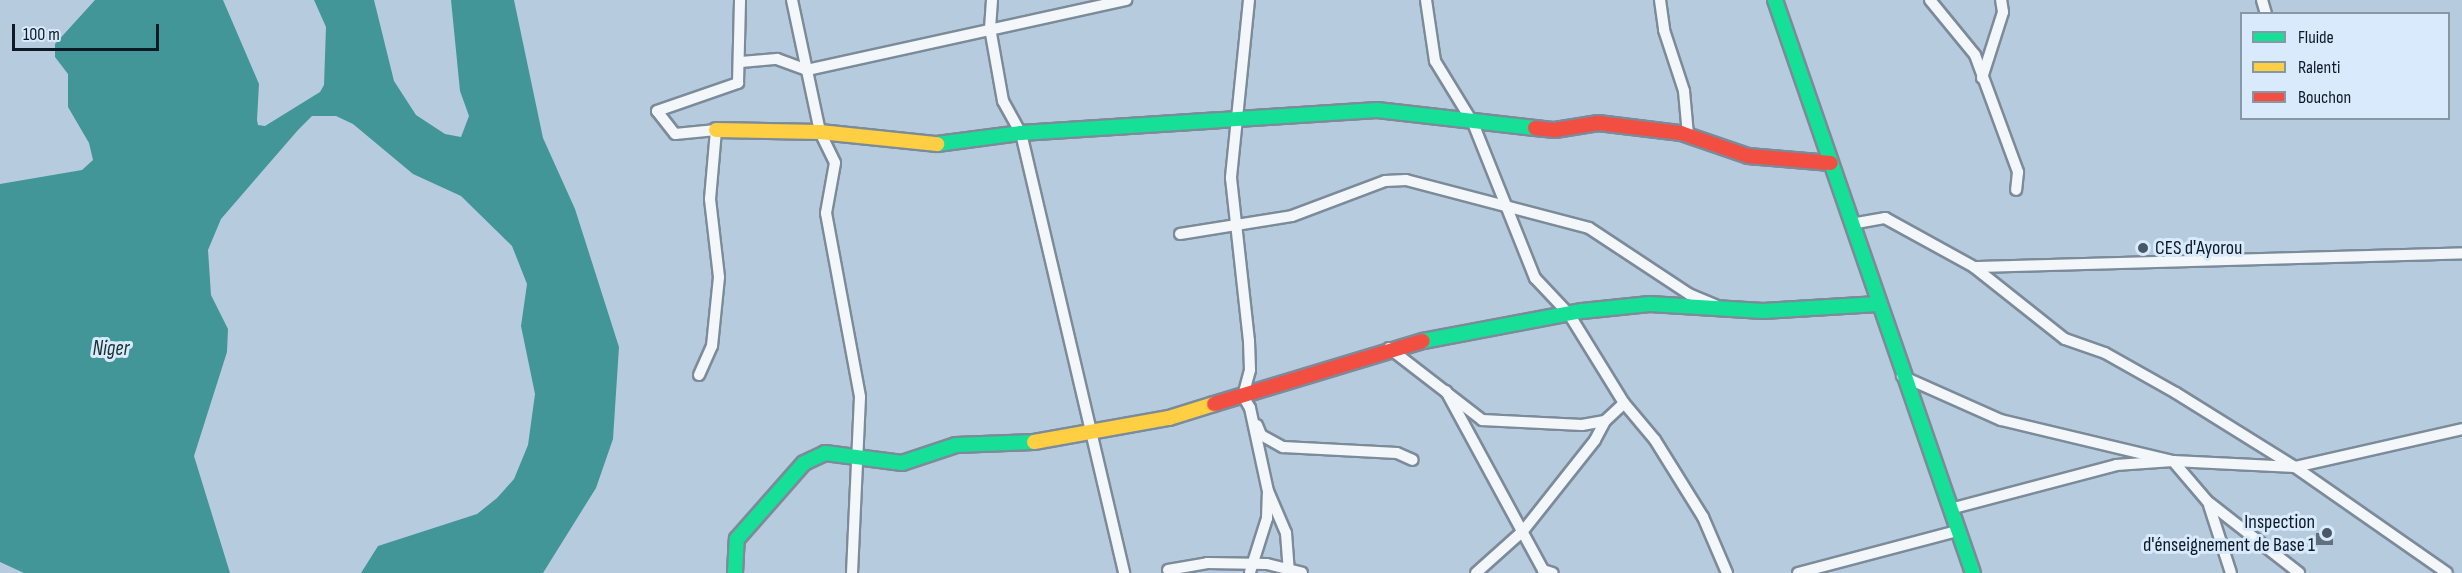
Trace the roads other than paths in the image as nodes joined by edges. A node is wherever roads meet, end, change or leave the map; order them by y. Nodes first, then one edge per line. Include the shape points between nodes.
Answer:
1 (740, 0) edge
2 (792, 0) edge
3 (992, 0) edge
4 (1123, 0) edge
5 (1249, 0) edge
6 (1426, 0) edge
7 (1660, 0) edge
8 (1775, 0) edge
9 (1930, 0) edge
10 (2001, 0) edge
11 (990, 28) junction
12 (741, 62) junction
13 (807, 70) junction
14 (1982, 78) junction
15 (1236, 121) junction
16 (1473, 123) junction
17 (716, 130) junction
18 (820, 132) junction
19 (1021, 133) junction
20 (1688, 135) junction
21 (1831, 163) junction
22 (2016, 190) dead end
23 (1503, 205) junction
24 (1851, 224) junction
25 (1235, 227) junction
26 (1180, 234) dead end
27 (2462, 253) edge
28 (1974, 267) junction
29 (1878, 304) junction
30 (1723, 308) junction
31 (1569, 314) junction
32 (1389, 348) junction
33 (699, 375) dead end
34 (1902, 376) junction
35 (1445, 388) junction
36 (1243, 396) junction
37 (1624, 403) junction
38 (1250, 408) junction
39 (1605, 421) junction
40 (1089, 429) junction
41 (2462, 429) edge
42 (855, 457) junction
43 (1413, 460) dead end
44 (2173, 461) junction
45 (2295, 467) junction
46 (1268, 491) junction
47 (2207, 501) junction
48 (1950, 509) junction
49 (1523, 531) junction
50 (1957, 531) junction
51 (1207, 564) junction
52 (1168, 570) dead end
53 (1251, 570) edge
54 (1289, 570) edge
55 (735, 573) edge
56 (852, 573) edge
57 (1124, 573) edge
58 (1223, 573) edge
59 (1302, 573) edge
60 (1476, 573) edge
61 (1553, 573) edge
62 (1726, 573) edge
63 (1798, 573) edge
64 (1972, 573) edge
65 (2231, 573) edge
66 (2299, 573) edge
67 (2447, 573) edge

1 - 12 street
2 - 13 street
3 - 11 street
4 - 11 street
5 - 15 street
6 - 16 street via 1435,61
7 - 20 street via 1664,30 1684,91
8 - 21 street
9 - 14 street via 1975,55
10 - 14 street via 2003,12
11 - 13 street
11 - 19 street via 1003,101
12 - 13 street via 777,59
12 - 17 street via 738,83 657,111 675,134
13 - 18 street
14 - 22 street via 2018,172
15 - 16 street via 1377,110
15 - 19 street
15 - 25 street via 1231,178
16 - 20 street via 1555,130 1598,123
16 - 23 street
17 - 18 street
17 - 33 street via 710,199 719,277 712,346
18 - 19 street via 948,145
18 - 42 street via 835,163 826,213 860,398
19 - 40 street
20 - 21 street via 1748,156
21 - 24 street
23 - 25 street via 1406,180 1385,181 1292,216
23 - 30 street via 1589,228 1689,294
23 - 31 street via 1535,278
24 - 28 street via 1884,218
24 - 29 street
25 - 26 street
25 - 36 street via 1249,341 1250,370
27 - 28 street
28 - 45 street via 2065,339 2115,359
29 - 30 street
29 - 34 street
30 - 31 street via 1650,304
31 - 32 street
31 - 37 street
32 - 35 street
32 - 36 street
34 - 44 street via 2001,420
34 - 48 street
35 - 39 street via 1482,420
35 - 49 street
36 - 38 street
36 - 40 street via 1169,418
37 - 39 street
37 - 62 street via 1694,500
38 - 43 street via 1261,435 1283,447 1397,453
38 - 46 street
39 - 49 street via 1583,458
40 - 42 street via 1017,445 956,445 902,463
40 - 57 street
41 - 45 street
42 - 55 street via 825,453 804,463 737,539
42 - 56 street
44 - 45 street
44 - 47 street
44 - 48 street via 2116,465
45 - 67 street
46 - 53 street via 1267,518
46 - 54 street via 1286,533
47 - 65 street
47 - 66 street
48 - 50 street
49 - 60 street
49 - 61 street via 1544,570
50 - 63 street
50 - 64 street
51 - 52 street
51 - 53 street
51 - 58 street
53 - 54 street
54 - 59 street

